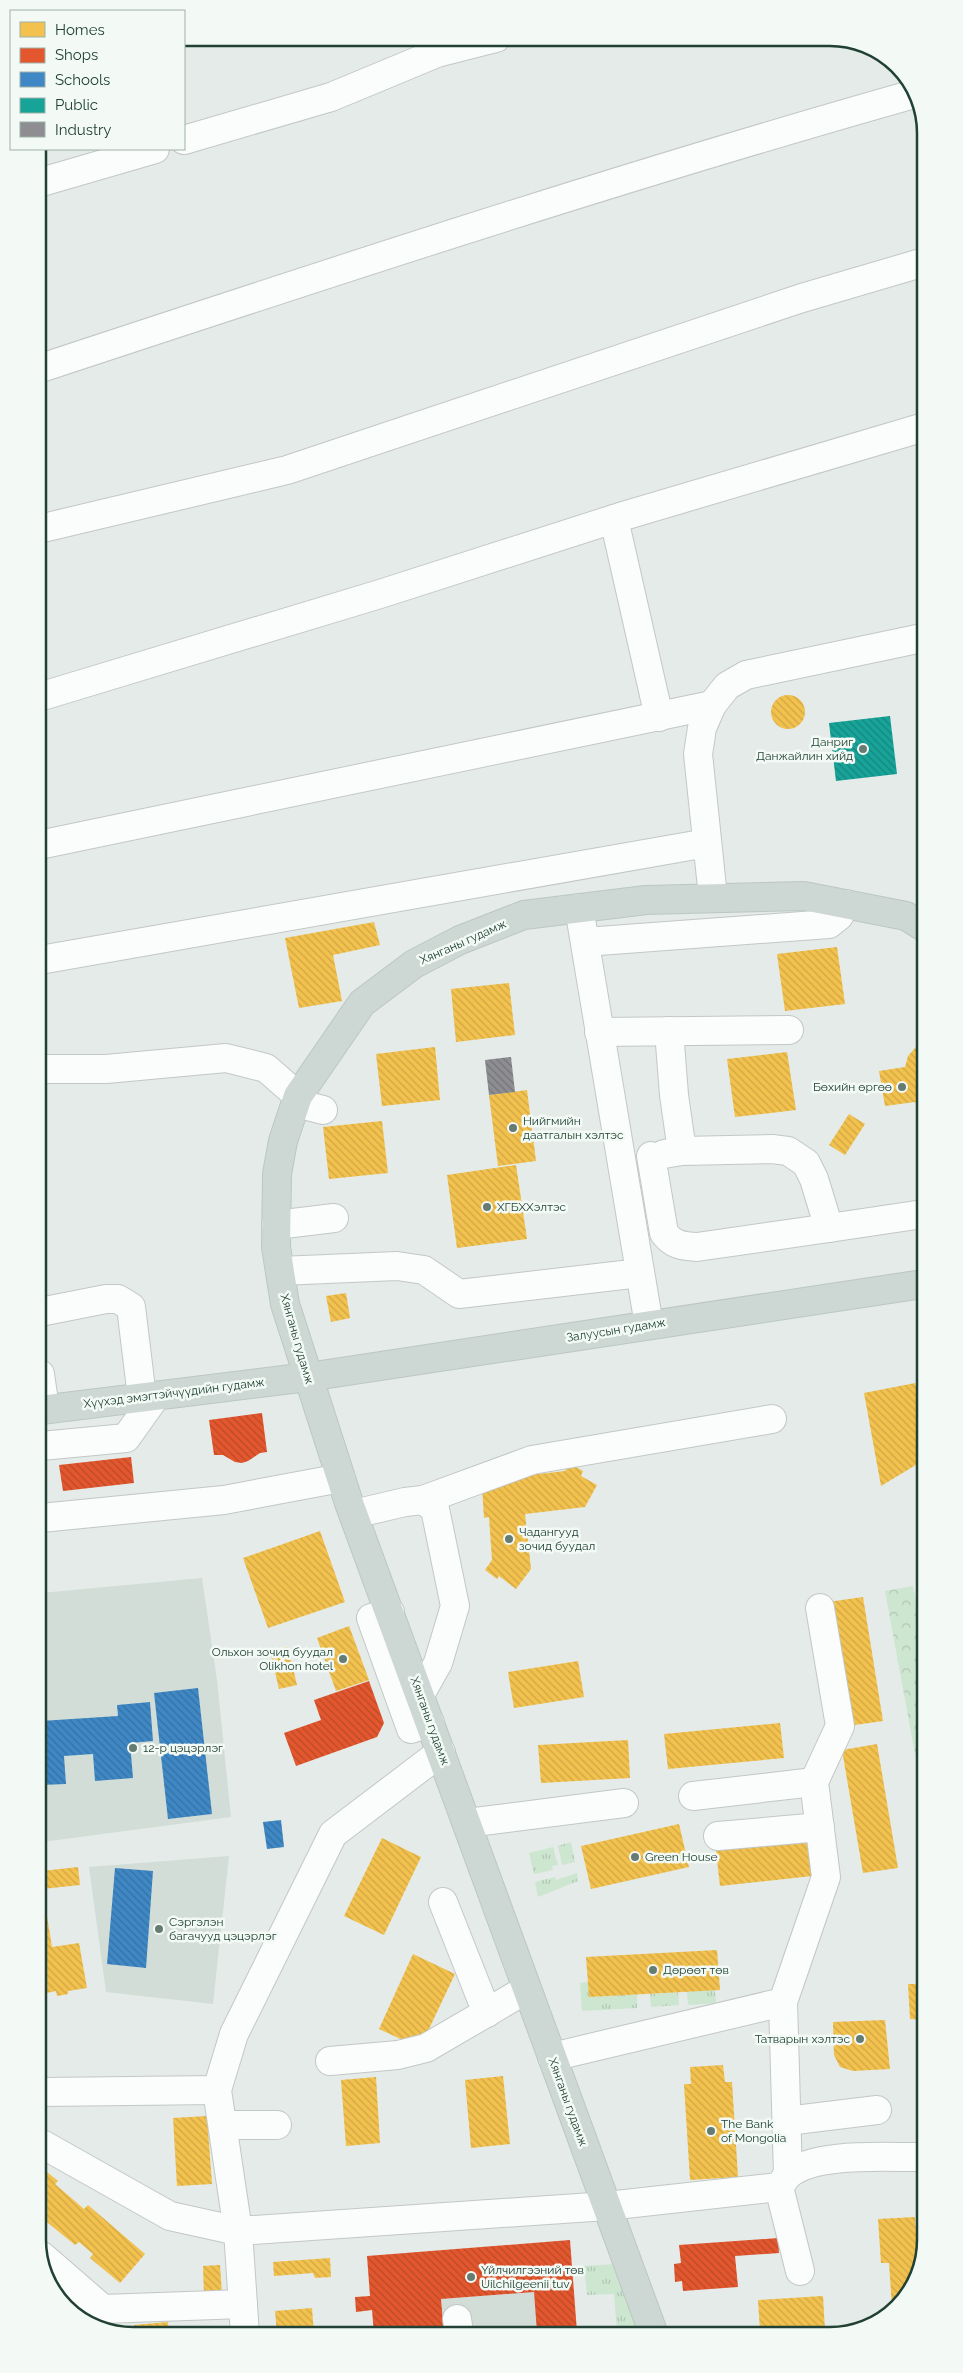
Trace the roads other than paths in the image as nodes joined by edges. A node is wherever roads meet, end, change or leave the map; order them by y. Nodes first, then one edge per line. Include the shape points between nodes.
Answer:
1 (464, 46) edge
2 (908, 96) edge
3 (185, 140) edge
4 (152, 150) edge
5 (46, 181) edge
6 (917, 264) edge
7 (46, 366) edge
8 (917, 429) edge
9 (614, 520) junction
10 (46, 527) edge
11 (917, 639) edge
12 (46, 695) edge
13 (712, 705) junction
14 (660, 716) junction
15 (46, 844) edge
16 (707, 844) junction
17 (713, 896) junction
18 (846, 904) junction
19 (579, 908) junction
20 (917, 923) edge
21 (584, 942) junction
22 (46, 959) edge
23 (789, 1030) dead end
24 (669, 1031) junction
25 (599, 1032) junction
26 (46, 1069) edge
27 (297, 1099) junction
28 (323, 1110) dead end
29 (682, 1151) junction
30 (650, 1156) junction
31 (621, 1160) junction
32 (917, 1215) edge
33 (334, 1218) dead end
34 (276, 1225) junction
35 (829, 1228) junction
36 (280, 1271) junction
37 (640, 1272) junction
38 (917, 1285) edge
39 (46, 1311) edge
40 (648, 1325) junction
41 (308, 1377) junction
42 (149, 1397) junction
43 (46, 1409) edge
44 (772, 1418) dead end
45 (46, 1448) edge
46 (341, 1478) junction
47 (423, 1500) junction
48 (354, 1514) junction
49 (46, 1518) edge
50 (820, 1608) dead end
51 (390, 1612) junction
52 (420, 1695) junction
53 (430, 1723) junction
54 (441, 1752) junction
55 (814, 1782) junction
56 (693, 1796) dead end
57 (624, 1803) dead end
58 (467, 1823) junction
59 (820, 1827) junction
60 (718, 1836) dead end
61 (341, 1849) dead end
62 (319, 1879) junction
63 (443, 1902) dead end
64 (281, 1974) dead end
65 (527, 1989) junction
66 (783, 2002) junction
67 (487, 2013) junction
68 (552, 2057) junction
69 (330, 2061) dead end
70 (217, 2090) junction
71 (46, 2092) edge
72 (878, 2110) dead end
73 (787, 2121) junction
74 (223, 2125) junction
75 (277, 2125) dead end
76 (46, 2146) edge
77 (917, 2157) edge
78 (784, 2181) junction
79 (606, 2206) junction
80 (238, 2230) junction
81 (51, 2267) edge
82 (800, 2271) dead end
83 (243, 2304) junction
84 (86, 2313) edge
85 (88, 2314) edge
86 (245, 2327) edge
87 (651, 2327) edge

1 - 3 street via 436,53 331,97
2 - 7 street via 755,139
4 - 5 street
6 - 10 street via 802,298 287,470
8 - 9 street
9 - 12 street
9 - 14 street
11 - 13 street via 746,675 726,686
13 - 14 street
13 - 16 street via 702,728 698,754
14 - 15 street
16 - 17 street
16 - 22 street
17 - 18 main road, Хянганы гудамж via 804,896
17 - 19 main road, Хянганы гудамж
18 - 20 main road, Хянганы гудамж via 906,916
18 - 21 street via 829,924
19 - 21 street
19 - 27 main road, Хянганы гудамж via 524,915 460,940 414,964 362,1003
21 - 25 street
23 - 24 street
24 - 25 street
24 - 29 street
25 - 31 street
26 - 27 street via 106,1069 226,1058 266,1068
27 - 28 street
27 - 34 main road, Хянганы гудамж via 278,1162
29 - 30 street
29 - 35 street via 788,1151 806,1163
30 - 31 street
30 - 35 street via 664,1234 679,1246 696,1247
31 - 37 street
32 - 35 street
33 - 34 street
34 - 36 main road, Хянганы гудамж
36 - 37 street via 396,1266 424,1270 459,1294
36 - 41 main road, Хянганы гудамж via 285,1304
37 - 40 street
38 - 40 main road, Залуусын гудамж
39 - 42 street via 106,1299 118,1299 131,1307
40 - 41 main road, Залуусын гудамж
41 - 42 main road, Хүүхэд эмэгтэйчүүдийн гудамж
41 - 46 main road, Хянганы гудамж
42 - 43 main road, Хүүхэд эмэгтэйчүүдийн гудамж
42 - 45 street via 126,1438
44 - 47 street via 532,1460
46 - 48 main road, Хянганы гудамж
46 - 49 street via 224,1500
47 - 48 street
47 - 52 street via 435,1509 455,1606 438,1663
48 - 51 main road, Хянганы гудамж
50 - 55 street via 840,1726
51 - 52 main road, Хянганы гудамж
51 - 53 street via 371,1618 381,1646 412,1729
52 - 53 main road, Хянганы гудамж
53 - 54 main road, Хянганы гудамж
54 - 58 main road, Хянганы гудамж
54 - 62 street via 333,1834
55 - 56 street
55 - 59 street
57 - 58 street
58 - 65 main road, Хянганы гудамж
59 - 60 street
59 - 66 street via 826,1877
61 - 62 street
62 - 64 street
62 - 70 street via 234,2034
63 - 67 street
65 - 67 street
65 - 68 main road, Хянганы гудамж
66 - 68 street
66 - 73 street
67 - 69 street via 426,2048 398,2055
68 - 79 main road, Хянганы гудамж
70 - 71 street
70 - 74 street
72 - 73 street
73 - 78 street
74 - 75 street
74 - 80 street
76 - 80 street via 170,2216
77 - 78 street via 822,2159 805,2165
78 - 79 street
78 - 82 street
79 - 80 street
79 - 87 main road, Хянганы гудамж
80 - 83 street
81 - 84 street
83 - 85 street
83 - 86 street

